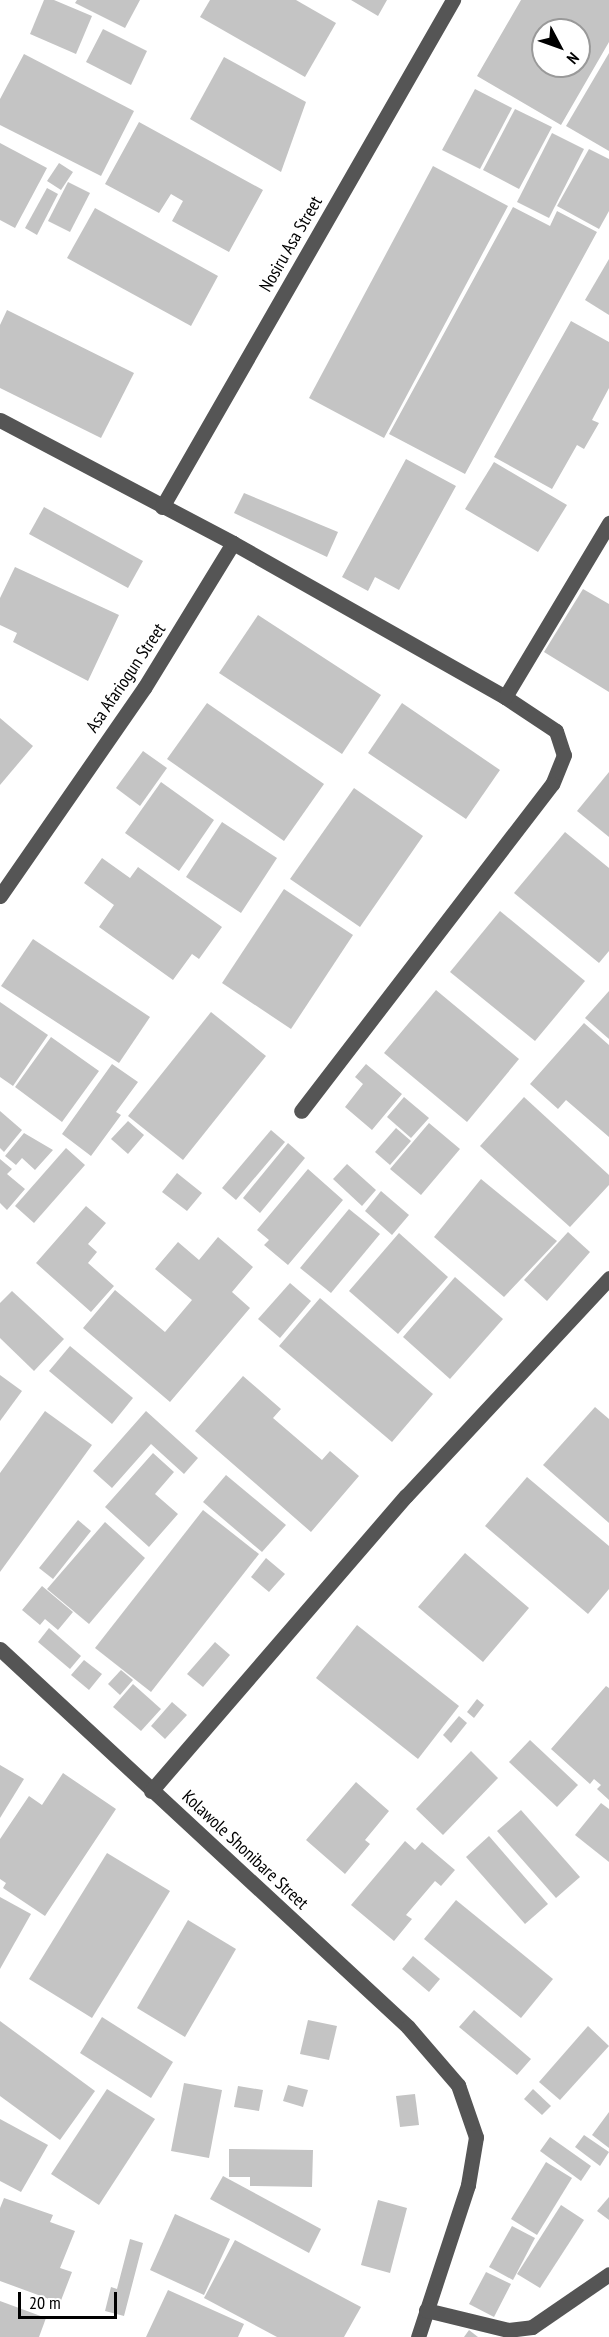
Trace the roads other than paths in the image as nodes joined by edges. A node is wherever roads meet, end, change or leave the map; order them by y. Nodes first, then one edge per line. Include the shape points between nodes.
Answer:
1 (453, 0) edge
2 (0, 420) edge
3 (162, 507) junction
4 (609, 523) edge
5 (233, 543) junction
6 (505, 697) junction
7 (0, 896) edge
8 (301, 1111) dead end
9 (609, 1278) edge
10 (0, 1649) edge
11 (151, 1791) junction
12 (609, 2274) edge
13 (426, 2310) junction
14 (418, 2337) edge

1 - 3 street, Nosiru Asa Street
2 - 3 street
3 - 5 street
4 - 6 street
5 - 6 street
5 - 7 street, Asa Afariogun Street via 144,688
6 - 8 street via 556,731 564,755 552,784
9 - 11 street via 406,1496
10 - 11 street, Kolawole Shonibare Street
11 - 13 street, Kolawole Shonibare Street via 408,2027 458,2085 476,2138 468,2185
12 - 13 street via 532,2327 508,2330
13 - 14 street

